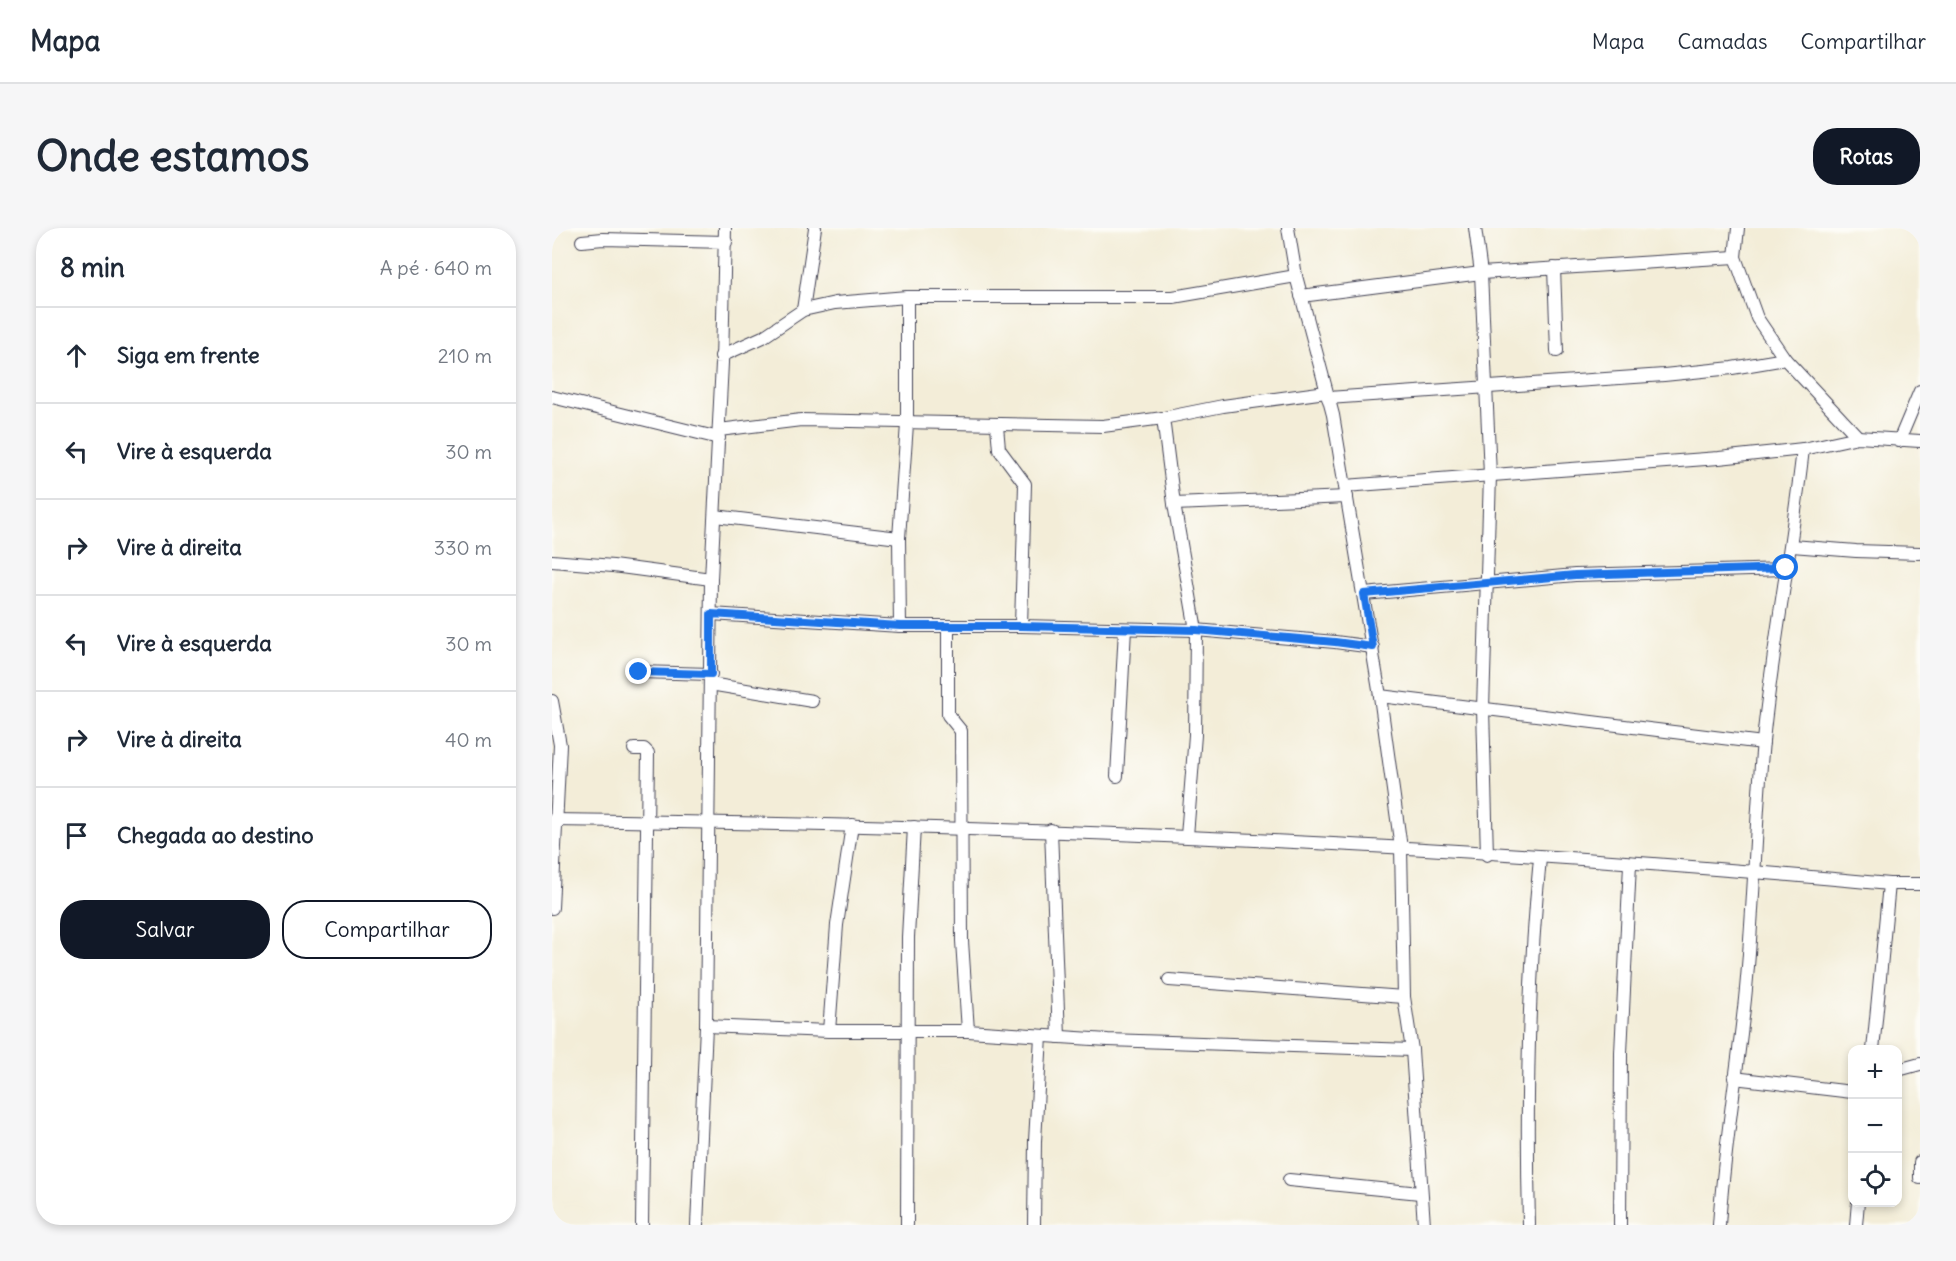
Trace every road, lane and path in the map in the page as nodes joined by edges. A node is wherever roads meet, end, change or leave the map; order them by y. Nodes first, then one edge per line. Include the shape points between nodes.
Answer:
1 (725, 228) edge
2 (815, 228) edge
3 (1288, 228) edge
4 (1475, 228) edge
5 (1738, 228) edge
6 (582, 241) dead end
7 (726, 242) junction
8 (1736, 257) junction
9 (1554, 268) junction
10 (1481, 273) junction
11 (1296, 276) junction
12 (1301, 296) junction
13 (908, 297) junction
14 (803, 310) junction
15 (1557, 351) dead end
16 (721, 356) junction
17 (1785, 359) junction
18 (1487, 386) junction
19 (1920, 391) edge
20 (1327, 395) junction
21 (552, 397) edge
22 (1164, 418) junction
23 (907, 424) junction
24 (997, 426) junction
25 (719, 434) junction
26 (1858, 437) junction
27 (1899, 441) junction
28 (1920, 441) edge
29 (1803, 449) junction
30 (1490, 476) junction
31 (1346, 492) junction
32 (1174, 504) junction
33 (715, 516) junction
34 (899, 538) junction
35 (1792, 546) junction
36 (1920, 553) edge
37 (552, 561) edge
38 (1786, 568) junction
39 (711, 579) junction
40 (1486, 585) junction
41 (1364, 594) junction
42 (711, 614) junction
43 (900, 626) junction
44 (1021, 626) junction
45 (948, 627) junction
46 (1125, 629) junction
47 (1196, 630) junction
48 (1373, 647) junction
49 (639, 672) dead end
50 (711, 679) junction
51 (1380, 696) junction
52 (552, 701) edge
53 (812, 701) dead end
54 (1483, 709) junction
55 (1763, 742) junction
56 (634, 749) dead end
57 (1117, 776) dead end
58 (554, 820) edge
59 (648, 821) junction
60 (708, 823) junction
61 (852, 825) junction
62 (914, 827) junction
63 (962, 829) junction
64 (1051, 830) junction
65 (1187, 836) junction
66 (1401, 848) junction
67 (1487, 855) junction
68 (1540, 858) junction
69 (1630, 864) junction
70 (1755, 873) junction
71 (1889, 884) junction
72 (1920, 884) edge
73 (552, 909) edge
74 (1169, 980) dead end
75 (1404, 997) junction
76 (706, 1026) junction
77 (829, 1031) junction
78 (907, 1031) junction
79 (968, 1031) junction
80 (1041, 1036) junction
81 (1059, 1037) junction
82 (1873, 1045) edge
83 (1412, 1050) junction
84 (1920, 1064) edge
85 (1902, 1069) edge
86 (1734, 1078) junction
87 (1848, 1092) edge
88 (1920, 1162) edge
89 (1920, 1178) edge
90 (1289, 1180) dead end
91 (1420, 1193) junction
92 (1858, 1207) edge
93 (642, 1225) edge
94 (697, 1225) edge
95 (907, 1225) edge
96 (1034, 1225) edge
97 (1424, 1225) edge
98 (1529, 1225) edge
99 (1620, 1225) edge
100 (1719, 1225) edge
101 (1856, 1225) edge

1 - 7 street
2 - 14 street
3 - 11 street
4 - 10 street
5 - 8 street
6 - 7 street
7 - 16 street
8 - 9 street
8 - 17 street via 1757,318
9 - 10 street
9 - 15 street
10 - 12 street
10 - 18 street
11 - 12 street
11 - 13 street via 1173,297
12 - 20 street
13 - 14 street
13 - 23 street
14 - 16 street via 763,336
16 - 25 street
17 - 18 street via 1664,375
17 - 26 street
18 - 20 street
18 - 30 street
19 - 27 street
20 - 22 street via 1222,405
20 - 31 street
21 - 25 street
22 - 24 street via 1082,427
22 - 32 street
23 - 24 street
23 - 25 street via 801,420
23 - 34 street
24 - 44 street via 999,449 1025,484
25 - 33 street
26 - 27 street
26 - 29 street
27 - 28 street
29 - 30 street
29 - 35 street
30 - 31 street
30 - 40 street
31 - 32 street
31 - 41 street
32 - 47 street
33 - 34 street
33 - 39 street
34 - 43 street
35 - 36 street
35 - 38 street
37 - 39 street
38 - 40 street via 1575,575
38 - 55 street
39 - 42 street
40 - 41 street
40 - 54 street
41 - 48 street
42 - 43 street
42 - 50 street
43 - 45 street
44 - 45 street
44 - 46 street
45 - 63 street via 948,715 961,731
46 - 47 street
46 - 57 street
47 - 48 street
47 - 65 street via 1195,735
48 - 51 street
49 - 50 street
50 - 53 street
50 - 60 street
51 - 54 street
51 - 66 street
52 - 58 street via 560,745
54 - 55 street
54 - 67 street
55 - 70 street
56 - 59 street via 648,753
58 - 59 street
58 - 73 street
59 - 60 street
59 - 93 street
60 - 61 street
60 - 76 street
61 - 62 street
61 - 77 street via 837,925
62 - 63 street
62 - 78 street
63 - 64 street
63 - 79 street via 962,941
64 - 65 street
64 - 81 street
65 - 66 street
66 - 67 street
66 - 75 street
67 - 68 street
68 - 69 street
68 - 98 street via 1532,944 1528,1072
69 - 70 street
69 - 99 street via 1621,1053
70 - 71 street
70 - 86 street via 1745,1001
71 - 72 street
71 - 82 street
74 - 75 street
75 - 83 street
76 - 77 street
76 - 94 street
77 - 78 street
78 - 79 street
78 - 95 street
79 - 80 street
80 - 81 street
80 - 96 street
81 - 83 street
83 - 91 street
84 - 85 street
86 - 87 street
86 - 100 street
88 - 89 street
90 - 91 street
91 - 97 street
92 - 101 street

